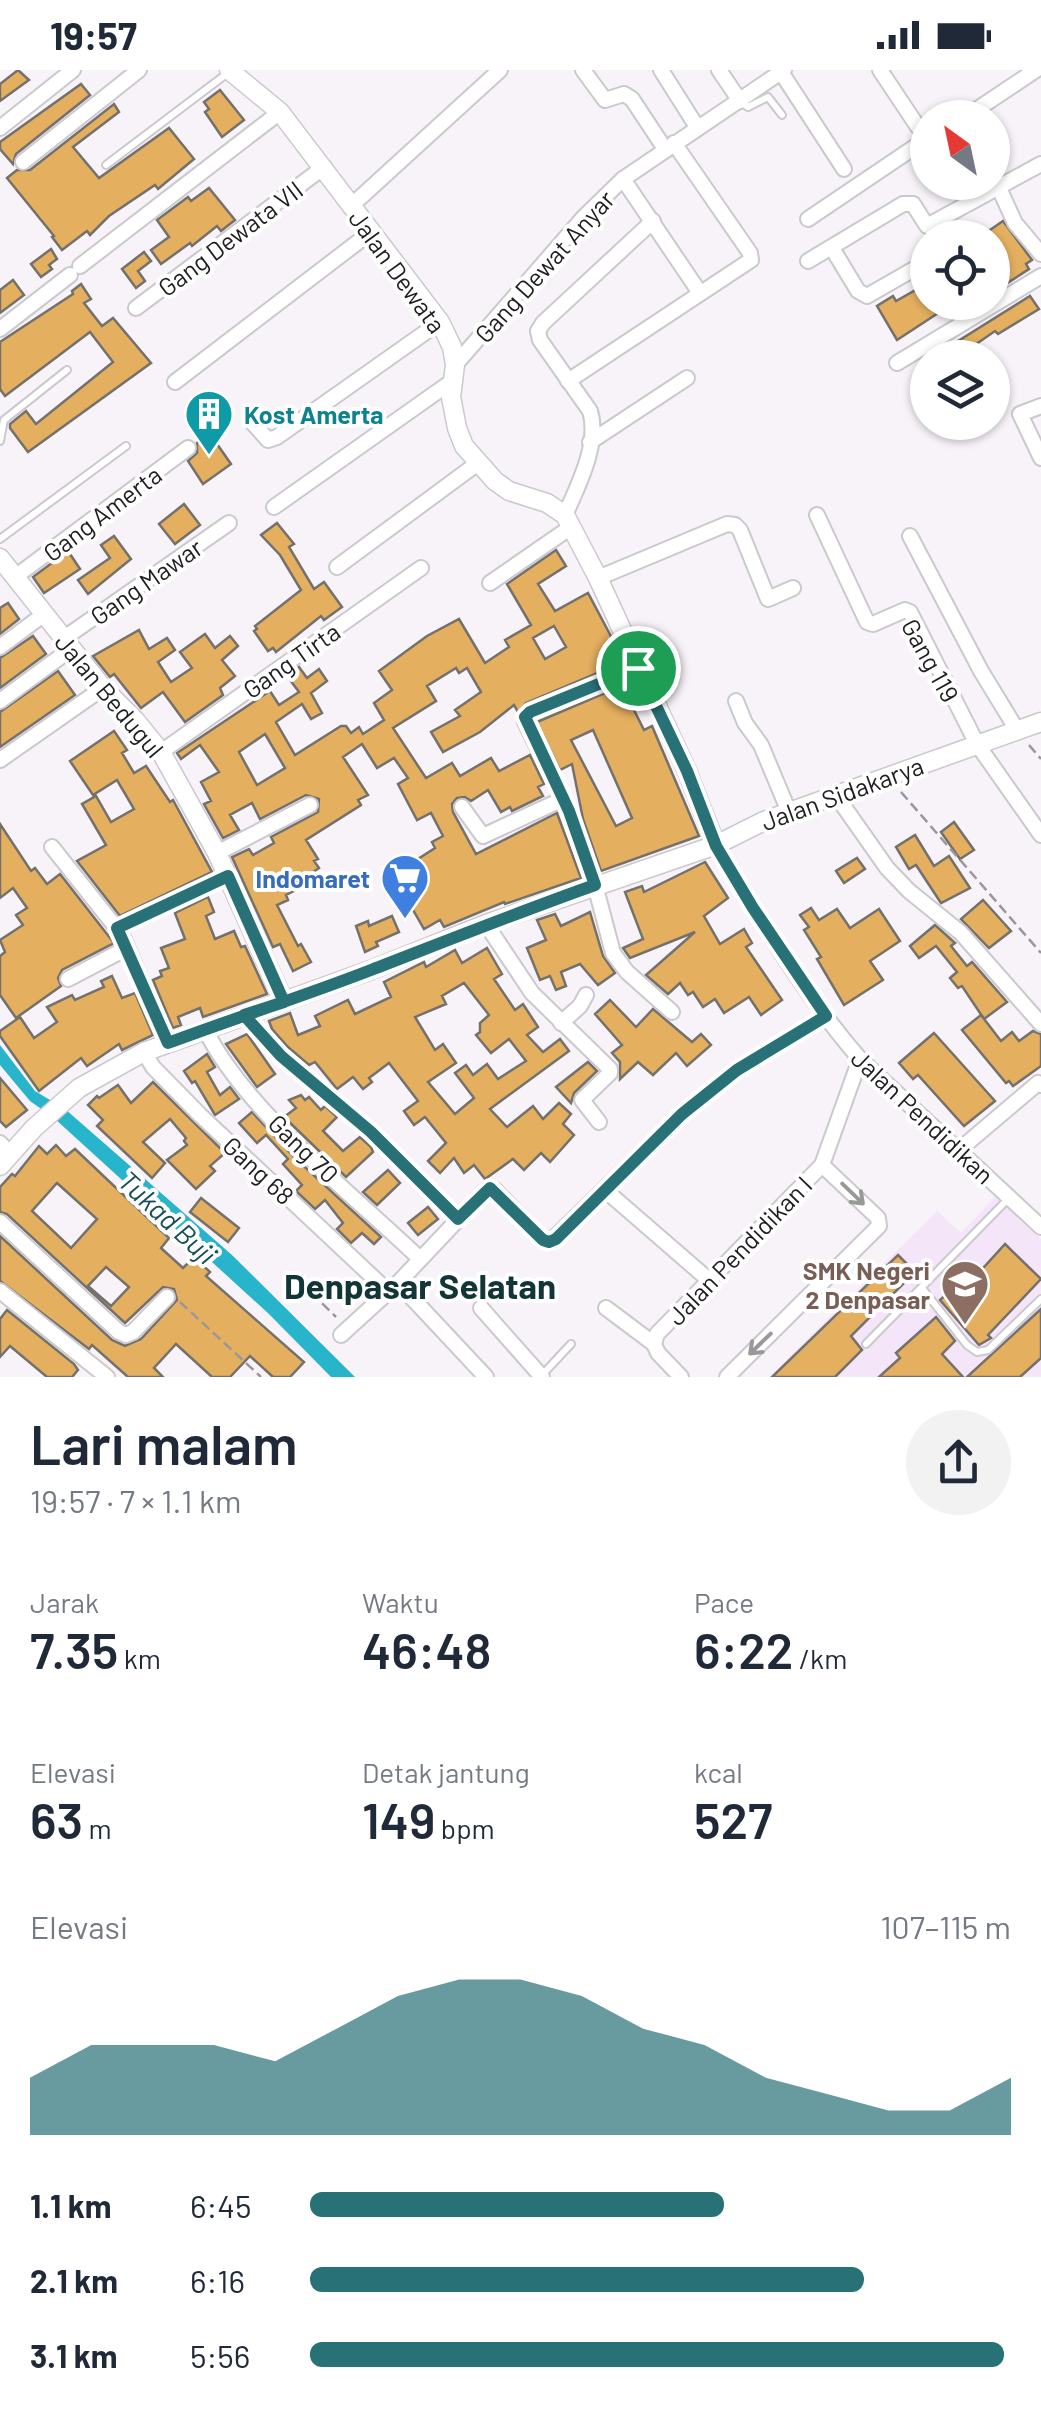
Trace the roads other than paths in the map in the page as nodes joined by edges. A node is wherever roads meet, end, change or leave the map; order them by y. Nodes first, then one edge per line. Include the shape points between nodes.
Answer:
1 (73, 70) edge
2 (139, 70) edge
3 (230, 70) edge
4 (500, 70) edge
5 (583, 70) edge
6 (661, 70) edge
7 (719, 70) edge
8 (880, 70) edge
9 (1036, 70) edge
10 (783, 71) edge
11 (991, 100) edge
12 (740, 101) junction
13 (280, 112) junction
14 (910, 114) edge
15 (782, 115) dead end
16 (697, 127) junction
17 (0, 128) edge
18 (910, 143) edge
19 (669, 146) junction
20 (24, 162) dead end
21 (1041, 164) edge
22 (106, 165) dead end
23 (324, 168) junction
24 (844, 169) dead end
25 (623, 179) junction
26 (1010, 181) edge
27 (980, 200) edge
28 (1004, 200) edge
29 (351, 206) junction
30 (808, 220) dead end
31 (923, 220) edge
32 (949, 220) edge
33 (653, 221) junction
34 (371, 232) junction
35 (832, 248) junction
36 (1041, 254) edge
37 (808, 261) dead end
38 (910, 273) edge
39 (1041, 276) edge
40 (700, 293) junction
41 (136, 308) dead end
42 (440, 322) junction
43 (0, 329) edge
44 (897, 363) dead end
45 (67, 370) dead end
46 (453, 374) junction
47 (687, 378) dead end
48 (568, 381) junction
49 (174, 382) dead end
50 (1041, 406) edge
51 (251, 421) dead end
52 (0, 442) edge
53 (590, 442) junction
54 (126, 446) dead end
55 (188, 448) dead end
56 (1041, 458) edge
57 (478, 463) junction
58 (274, 507) dead end
59 (816, 515) dead end
60 (568, 521) junction
61 (229, 524) dead end
62 (910, 536) dead end
63 (0, 539) edge
64 (0, 558) edge
65 (337, 567) dead end
66 (421, 568) dead end
67 (15, 577) junction
68 (598, 578) junction
69 (490, 583) dead end
70 (794, 588) dead end
71 (44, 615) junction
72 (67, 644) junction
73 (0, 647) edge
74 (638, 668) junction
75 (104, 688) junction
76 (0, 701) edge
77 (736, 702) dead end
78 (1041, 722) edge
79 (1022, 736) junction
80 (978, 744) junction
81 (160, 752) junction
82 (0, 760) edge
83 (835, 794) junction
84 (564, 799) junction
85 (310, 805) dead end
86 (462, 807) dead end
87 (789, 812) junction
88 (1041, 835) edge
89 (716, 846) junction
90 (52, 847) dead end
91 (217, 853) junction
92 (228, 876) junction
93 (595, 885) junction
94 (486, 924) junction
95 (117, 928) junction
96 (127, 948) junction
97 (68, 980) dead end
98 (586, 995) dead end
99 (284, 1002) junction
100 (672, 1012) dead end
101 (244, 1015) junction
102 (826, 1016) junction
103 (561, 1024) junction
104 (1041, 1024) edge
105 (205, 1029) junction
106 (168, 1043) junction
107 (144, 1052) junction
108 (860, 1059) junction
109 (1040, 1083) edge
110 (599, 1122) dead end
111 (959, 1150) junction
112 (3, 1154) edge
113 (822, 1165) junction
114 (605, 1190) junction
115 (1009, 1198) junction
116 (458, 1219) junction
117 (0, 1222) edge
118 (1041, 1226) edge
119 (417, 1256) dead end
120 (710, 1281) junction
121 (378, 1283) dead end
122 (398, 1283) junction
123 (922, 1288) junction
124 (0, 1291) edge
125 (166, 1297) road end
126 (1041, 1299) edge
127 (481, 1308) dead end
128 (606, 1308) dead end
129 (345, 1331) road end
130 (570, 1344) dead end
131 (654, 1344) junction
132 (866, 1344) dead end
133 (542, 1376) edge
134 (107, 1377) edge
135 (486, 1377) edge
136 (681, 1377) edge
137 (727, 1377) edge

1 - 17 street
2 - 20 street
3 - 13 street, Jalan Dewata
3 - 22 lane
4 - 29 street
5 - 19 street via 605,100 632,98
6 - 16 street
7 - 12 street
8 - 14 street
9 - 11 street
10 - 12 street, Gang Dewat Anyar
10 - 24 street
12 - 15 lane via 748,107 768,97
12 - 16 street, Gang Dewat Anyar
13 - 23 street, Jalan Dewata
13 - 43 street
16 - 19 street, Gang Dewat Anyar
18 - 30 street
19 - 25 street, Gang Dewat Anyar
19 - 40 street via 752,257
21 - 26 street
23 - 29 street, Jalan Dewata
23 - 41 street, Gang Dewata VII
25 - 33 street
25 - 46 street, Gang Dewat Anyar via 582,218
27 - 32 street
28 - 36 street
29 - 34 street, Jalan Dewata
31 - 35 street via 907,203
33 - 40 street
33 - 48 street via 538,332
34 - 42 street, Jalan Dewata
34 - 49 street
35 - 37 street
35 - 38 street via 863,296
39 - 44 street
40 - 48 street
42 - 46 street, Jalan Dewata via 452,347
42 - 51 street via 277,437 268,440
45 - 52 lane via 4,420
46 - 57 street, Jalan Dewata via 457,428
46 - 58 street, Gang Dewat Anyar
47 - 53 street
48 - 53 street via 590,411
50 - 56 street via 1020,414
53 - 60 street
54 - 63 lane
55 - 67 street, Gang Amerta
57 - 60 street, Jalan Dewata via 508,491 547,503
57 - 65 street
59 - 80 street, Gang 119 via 867,622 910,612
60 - 68 street
60 - 69 street
61 - 72 street, Gang Mawar
62 - 79 street
64 - 67 street, Jalan Bedugul
66 - 81 street, Gang Tirta
67 - 71 street, Jalan Bedugul
68 - 70 street via 735,524 768,598
68 - 74 street
71 - 72 street, Jalan Bedugul
71 - 73 street
72 - 75 street, Jalan Bedugul
72 - 76 street, Gang Mawar
74 - 84 street via 527,714 525,722
74 - 89 street
75 - 81 street, Jalan Bedugul
75 - 82 street
77 - 87 street via 762,744
78 - 79 street, Jalan Sidakarya
79 - 80 street, Jalan Sidakarya
80 - 83 street, Jalan Sidakarya
80 - 88 street
81 - 91 street, Jalan Bedugul
83 - 87 street, Jalan Sidakarya
83 - 104 street via 898,880 962,933
84 - 86 street via 487,836
84 - 93 street
85 - 91 street
87 - 89 street, Jalan Sidakarya
89 - 93 street, Jalan Sidakarya
89 - 102 street, Jalan Pendidikan
90 - 95 street
91 - 92 street, Jalan Bedugul
92 - 95 street
92 - 99 street, Jalan Bedugul
93 - 94 street, Jalan Sidakarya
93 - 100 street via 613,953
94 - 99 street, Jalan Sidakarya
94 - 103 street via 516,973
95 - 96 street
96 - 97 street
96 - 106 street
98 - 103 street
99 - 101 street, Jalan Sidakarya
101 - 105 street, Jalan Sidakarya
101 - 116 street
102 - 108 street, Jalan Pendidikan
102 - 114 street via 737,1070
103 - 110 street via 610,1069 582,1100
105 - 106 street, Jalan Sidakarya
105 - 119 street, Gang 70 via 222,1060 281,1127
106 - 107 street, Jalan Sidakarya
107 - 112 street, Jalan Sidakarya via 79,1088
107 - 121 street, Gang 68 via 200,1116
108 - 111 street, Jalan Pendidikan
108 - 113 street, Jalan Pendidikan I
109 - 111 street
111 - 115 street, Jalan Pendidikan
113 - 120 street, Jalan Pendidikan I
113 -> 137 street via 880,1226
114 - 116 street via 549,1242 490,1188
114 - 120 street
115 - 118 street, Jalan Pendidikan
115 - 123 lane
116 - 122 street
117 - 125 street via 119,1332 133,1332
120 - 131 street, Jalan Pendidikan I
122 - 129 street
122 - 135 street
123 - 126 lane via 977,1352 988,1350
123 - 132 lane
124 - 134 street
127 - 133 street
128 - 131 street
130 - 133 lane
131 - 136 street, Jalan Pendidikan I

